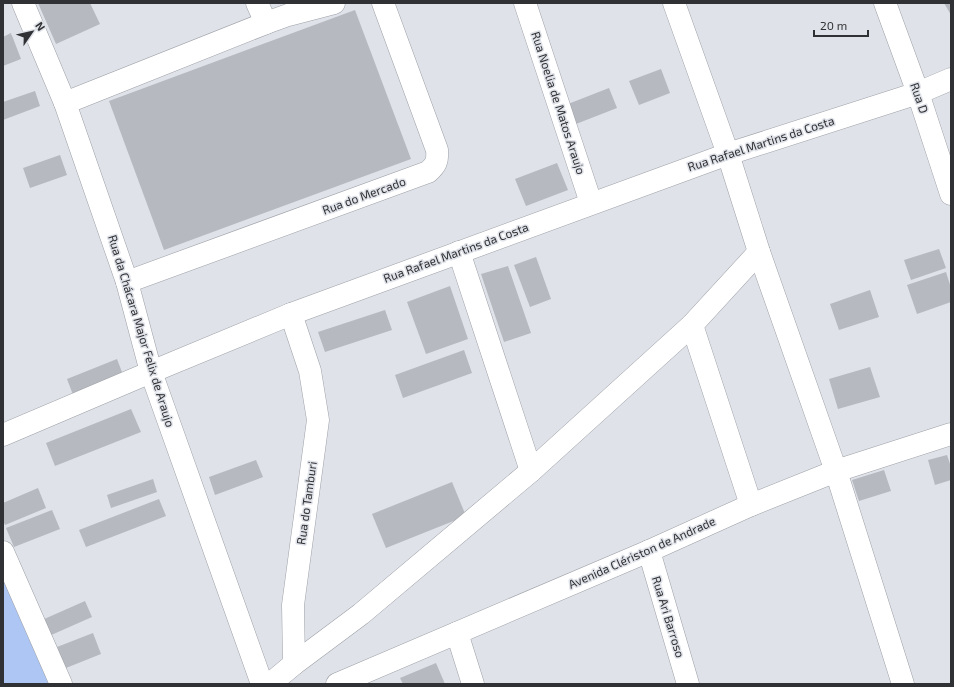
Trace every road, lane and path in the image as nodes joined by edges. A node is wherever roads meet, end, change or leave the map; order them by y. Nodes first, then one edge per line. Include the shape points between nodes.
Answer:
1 (23, 3) edge
2 (256, 3) edge
3 (334, 3) edge
4 (383, 3) edge
5 (525, 3) edge
6 (674, 3) edge
7 (885, 3) edge
8 (286, 9) edge
9 (266, 23) junction
10 (951, 79) edge
11 (918, 93) junction
12 (65, 103) junction
13 (728, 154) junction
14 (951, 194) edge
15 (590, 203) junction
16 (459, 252) junction
17 (759, 252) junction
18 (127, 282) junction
19 (291, 314) junction
20 (692, 325) junction
21 (151, 372) junction
22 (951, 434) edge
23 (3, 435) edge
24 (532, 471) junction
25 (836, 471) junction
26 (751, 505) junction
27 (649, 551) junction
28 (3, 552) edge
29 (457, 633) junction
30 (294, 664) junction
31 (61, 684) edge
32 (262, 684) edge
33 (270, 684) edge
34 (337, 684) edge
35 (473, 684) edge
36 (688, 684) edge
37 (903, 684) edge

1 - 12 street, Rua da Chácara Major Felix de Araujo
2 - 9 street
3 - 8 street
4 - 18 street, Rua do Mercado via 437,150 438,159 435,166 428,172
5 - 15 street, Rua Noelia de Matos Araujo
6 - 13 street
7 - 11 street, Rua D
8 - 9 street
9 - 12 street
10 - 11 street, Rua Rafael Martins da Costa
11 - 13 street, Rua Rafael Martins da Costa
11 - 14 street, Rua D
12 - 18 street, Rua da Chácara Major Felix de Araujo
13 - 15 street, Rua Rafael Martins da Costa
13 - 17 street
15 - 16 street, Rua Rafael Martins da Costa
16 - 19 street, Rua Rafael Martins da Costa
16 - 24 street
17 - 20 street
17 - 25 street
18 - 21 street, Rua da Chácara Major Felix de Araujo
19 - 21 street, Rua Rafael Martins da Costa
19 - 30 street, Rua do Tamburi via 310,371 318,420 293,605
20 - 24 street
20 - 26 street
21 - 23 street, Rua Rafael Martins da Costa
21 - 32 street, Rua da Chácara Major Felix de Araujo
22 - 25 street, Avenida Clériston de Andrade
24 - 30 street via 361,614
25 - 26 street, Avenida Clériston de Andrade
25 - 37 street
26 - 27 street, Avenida Clériston de Andrade
27 - 29 street, Avenida Clériston de Andrade
27 - 36 street, Rua Ari Barroso
28 - 31 street
29 - 34 street, Avenida Clériston de Andrade
29 - 35 street
30 - 33 street

